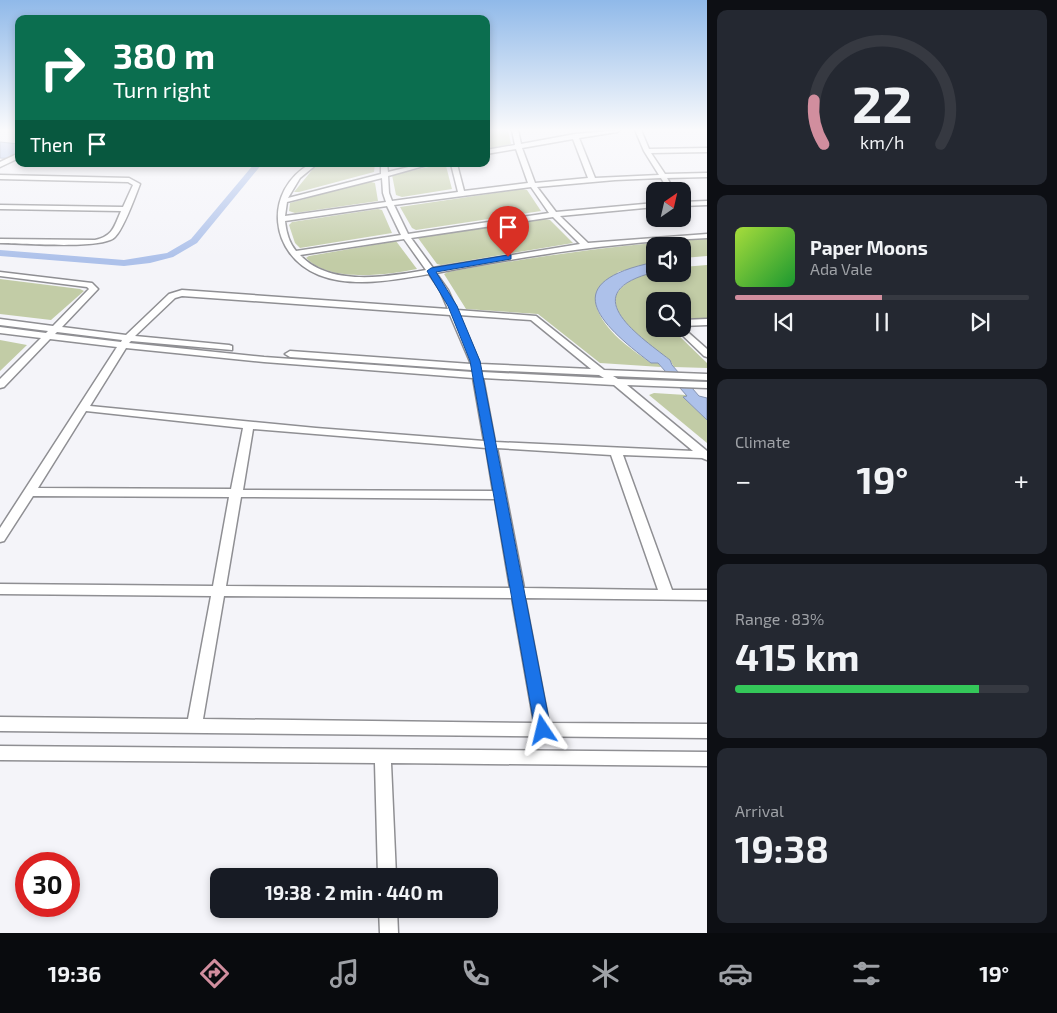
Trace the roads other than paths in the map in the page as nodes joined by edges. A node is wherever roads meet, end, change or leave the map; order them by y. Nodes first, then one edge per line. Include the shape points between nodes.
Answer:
1 (302, 174) edge
2 (383, 174) joint
3 (456, 174) edge
4 (527, 174) edge
5 (590, 174) edge
6 (707, 175) edge
7 (662, 176) junction
8 (0, 177) edge
9 (592, 179) junction
10 (666, 182) edge
11 (531, 184) junction
12 (461, 192) junction
13 (283, 201) junction
14 (389, 203) junction
15 (691, 204) edge
16 (707, 204) edge
17 (646, 206) edge
18 (0, 207) edge
19 (126, 209) junction
20 (552, 214) junction
21 (281, 219) junction
22 (405, 235) junction
23 (707, 236) edge
24 (0, 241) edge
25 (586, 245) junction
26 (294, 254) junction
27 (431, 271) junction
28 (0, 274) edge
29 (455, 312) junction
30 (0, 322) edge
31 (707, 322) edge
32 (691, 323) edge
33 (0, 330) edge
34 (50, 333) junction
35 (689, 337) edge
36 (126, 342) junction
37 (707, 354) edge
38 (477, 371) junction
39 (602, 373) junction
40 (707, 377) edge
41 (618, 383) junction
42 (0, 385) edge
43 (707, 386) edge
44 (84, 408) junction
45 (248, 427) junction
46 (490, 445) junction
47 (616, 452) junction
48 (706, 456) edge
49 (30, 492) junction
50 (236, 493) junction
51 (499, 495) junction
52 (0, 538) edge
53 (0, 589) edge
54 (219, 591) junction
55 (518, 594) junction
56 (667, 595) junction
57 (707, 595) edge
58 (0, 724) edge
59 (194, 726) junction
60 (543, 730) junction
61 (707, 730) edge
62 (0, 753) edge
63 (383, 757) junction
64 (707, 759) edge
65 (387, 868) edge
66 (388, 918) edge
67 (388, 933) edge

1 - 13 street
2 - 13 street
2 - 14 street
3 - 12 street
4 - 11 street
5 - 9 street
6 - 7 street
7 - 9 street
7 - 10 street
8 - 19 street via 132,180 137,185
9 - 11 street
11 - 12 street
11 - 20 street
12 - 14 street
13 - 21 street
14 - 21 street
14 - 22 street
15 - 16 street
17 - 20 street
18 - 19 street
19 - 24 street via 113,236 104,240
20 - 22 street
20 - 25 street
21 - 26 street
22 - 26 street
22 - 27 street
23 - 25 street
25 - 27 street
26 - 27 street via 311,268 347,277 385,278
27 - 29 street
28 - 34 street via 93,287
29 - 36 street via 182,292 172,296
29 - 38 street
29 - 39 street via 533,318
30 - 34 street
31 - 32 street
33 - 34 street
34 - 36 street
34 - 42 street
35 - 37 street
36 - 38 street via 306,363
36 - 44 street
38 - 39 street
38 - 41 street
38 - 46 street
39 - 40 street
39 - 41 street
41 - 43 street
41 - 48 street
44 - 45 street
44 - 49 street
45 - 46 street
45 - 50 street
46 - 47 street
46 - 51 street
47 - 48 street
47 - 56 street
49 - 50 street
49 - 52 street
50 - 51 street
50 - 54 street
51 - 55 street
53 - 54 street
54 - 55 street
54 - 59 street
55 - 56 street
55 - 60 street
56 - 57 street
58 - 59 street
59 - 60 street
60 - 61 street
62 - 63 street
63 - 64 street
63 - 65 street
66 - 67 street

